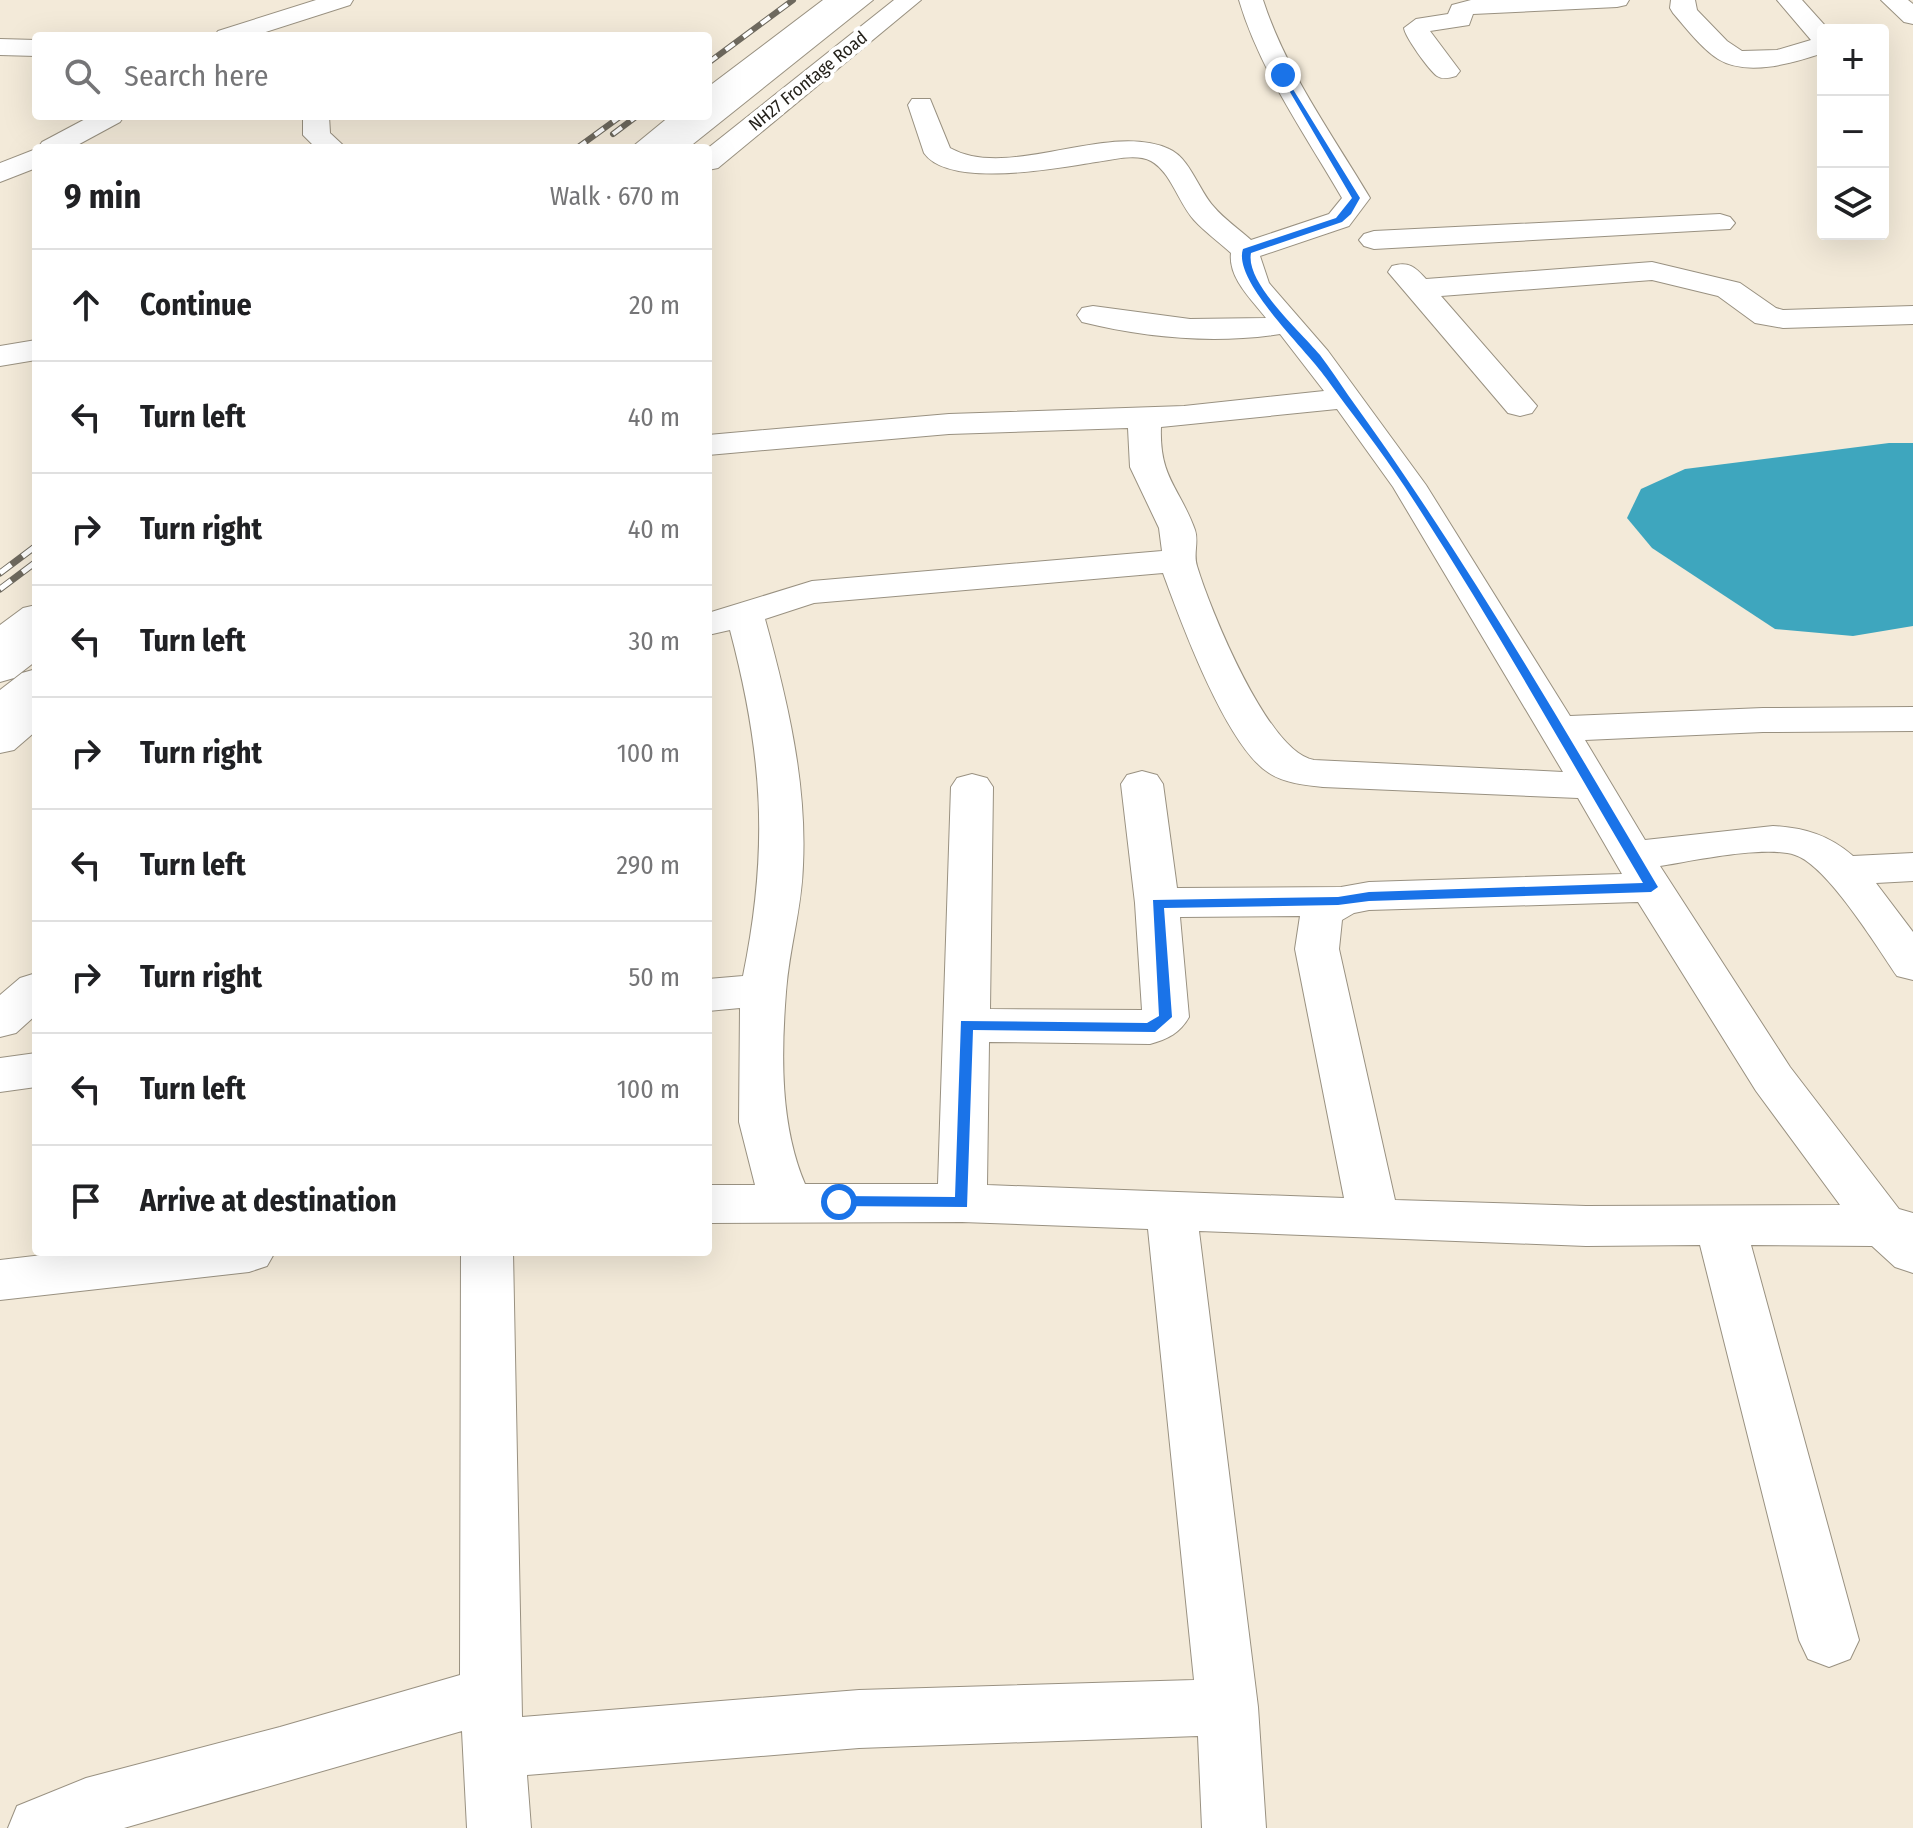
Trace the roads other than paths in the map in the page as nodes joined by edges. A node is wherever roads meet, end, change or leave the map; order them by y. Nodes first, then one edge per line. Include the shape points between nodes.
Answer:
1 (838, 0) edge
2 (861, 0) edge
3 (889, 0) edge
4 (909, 0) edge
5 (1251, 0) edge
6 (1617, 0) edge
7 (1683, 0) edge
8 (1789, 0) edge
9 (1893, 0) edge
10 (334, 2) edge
11 (1913, 17) edge
12 (1817, 31) edge
13 (244, 32) edge
14 (312, 32) edge
15 (1817, 46) edge
16 (0, 47) edge
17 (32, 48) edge
18 (1447, 71) dead end
19 (712, 97) edge
20 (921, 105) dead end
21 (712, 116) edge
22 (104, 120) edge
23 (316, 120) edge
24 (682, 120) edge
25 (707, 120) edge
26 (59, 144) edge
27 (327, 144) edge
28 (650, 144) edge
29 (676, 144) edge
30 (709, 144) edge
31 (32, 159) edge
32 (712, 159) edge
33 (0, 174) edge
34 (1348, 212) junction
35 (1720, 223) dead end
36 (1374, 240) junction
37 (1246, 251) junction
38 (1417, 289) junction
39 (1093, 315) dead end
40 (1913, 315) edge
41 (1288, 324) junction
42 (32, 351) edge
43 (0, 356) edge
44 (1346, 398) junction
45 (1520, 406) dead end
46 (1145, 418) junction
47 (712, 445) edge
48 (1177, 561) junction
49 (32, 619) edge
50 (726, 620) edge
51 (0, 643) edge
52 (32, 645) edge
53 (0, 670) edge
54 (32, 684) edge
55 (0, 710) edge
56 (32, 714) edge
57 (1913, 719) edge
58 (1558, 729) junction
59 (0, 741) edge
60 (1142, 784) dead end
61 (1592, 786) junction
62 (972, 787) dead end
63 (1913, 867) edge
64 (1842, 871) junction
65 (1642, 872) junction
66 (1338, 901) junction
67 (1157, 903) junction
68 (1913, 965) edge
69 (763, 990) junction
70 (32, 993) edge
71 (712, 995) edge
72 (0, 1021) edge
73 (966, 1025) junction
74 (32, 1071) edge
75 (0, 1075) edge
76 (787, 1202) junction
77 (962, 1203) junction
78 (712, 1204) edge
79 (1171, 1210) junction
80 (1374, 1219) junction
81 (1721, 1228) junction
82 (1904, 1237) edge
83 (213, 1256) edge
84 (487, 1256) edge
85 (0, 1280) edge
86 (1829, 1640) dead end
87 (1227, 1707) junction
88 (492, 1721) junction
89 (40, 1828) edge
90 (499, 1828) edge
91 (1234, 1828) edge

1 - 19 main road
2 - 21 main road
3 - 30 main road
4 - 32 main road, NH27 Frontage Road
5 - 34 main road via 1283,75 1351,186 1356,198
6 - 18 main road via 1472,7 1461,10 1460,20 1416,28
7 - 15 main road via 1688,15 1739,58 1772,58
8 - 12 main road
9 - 11 main road
10 - 13 main road
10 - 14 main road
16 - 17 main road
20 - 37 main road via 938,153 959,163 1125,150 1161,155 1203,213
22 - 26 main road
23 - 27 main road via 317,135
24 - 28 main road
25 - 29 main road
31 - 33 main road
34 - 36 main road
34 - 37 main road via 1322,227
35 - 36 main road
36 - 38 main road
37 - 41 main road via 1249,273
38 - 40 main road via 1652,271 1729,289 1766,316
38 - 45 main road
39 - 41 main road via 1217,331
41 - 44 main road
42 - 43 main road
44 - 46 main road
44 - 58 main road via 1409,485
46 - 47 main road via 962,424
46 - 48 main road via 1142,451 1180,542
48 - 50 main road via 812,592
48 - 61 main road via 1249,726 1282,763 1311,773 1348,776
49 - 51 main road
50 - 69 main road via 765,694 779,806 779,897
52 - 53 main road
54 - 55 main road
56 - 59 main road
57 - 58 main road
58 - 61 main road
60 - 67 main road
61 - 65 main road
62 - 73 main road
63 - 64 main road
64 - 65 main road via 1810,845 1779,840
64 - 68 main road
65 - 66 main road
65 - 82 main road via 1773,1079
66 - 67 main road
66 - 80 main road via 1323,911 1316,927 1317,949
67 - 73 main road via 1166,1017 1150,1028
69 - 71 main road
69 - 76 main road via 762,1127 770,1166
70 - 72 main road
73 - 77 main road
74 - 75 main road
76 - 77 main road
76 - 78 main road
77 - 79 main road
79 - 80 main road
79 - 87 main road
80 - 81 main road
81 - 82 main road via 1849,1225
81 - 86 main road
83 - 85 main road
84 - 88 main road
87 - 88 main road via 859,1719
87 - 91 main road
88 - 89 main road via 280,1756 86,1808
88 - 90 main road

